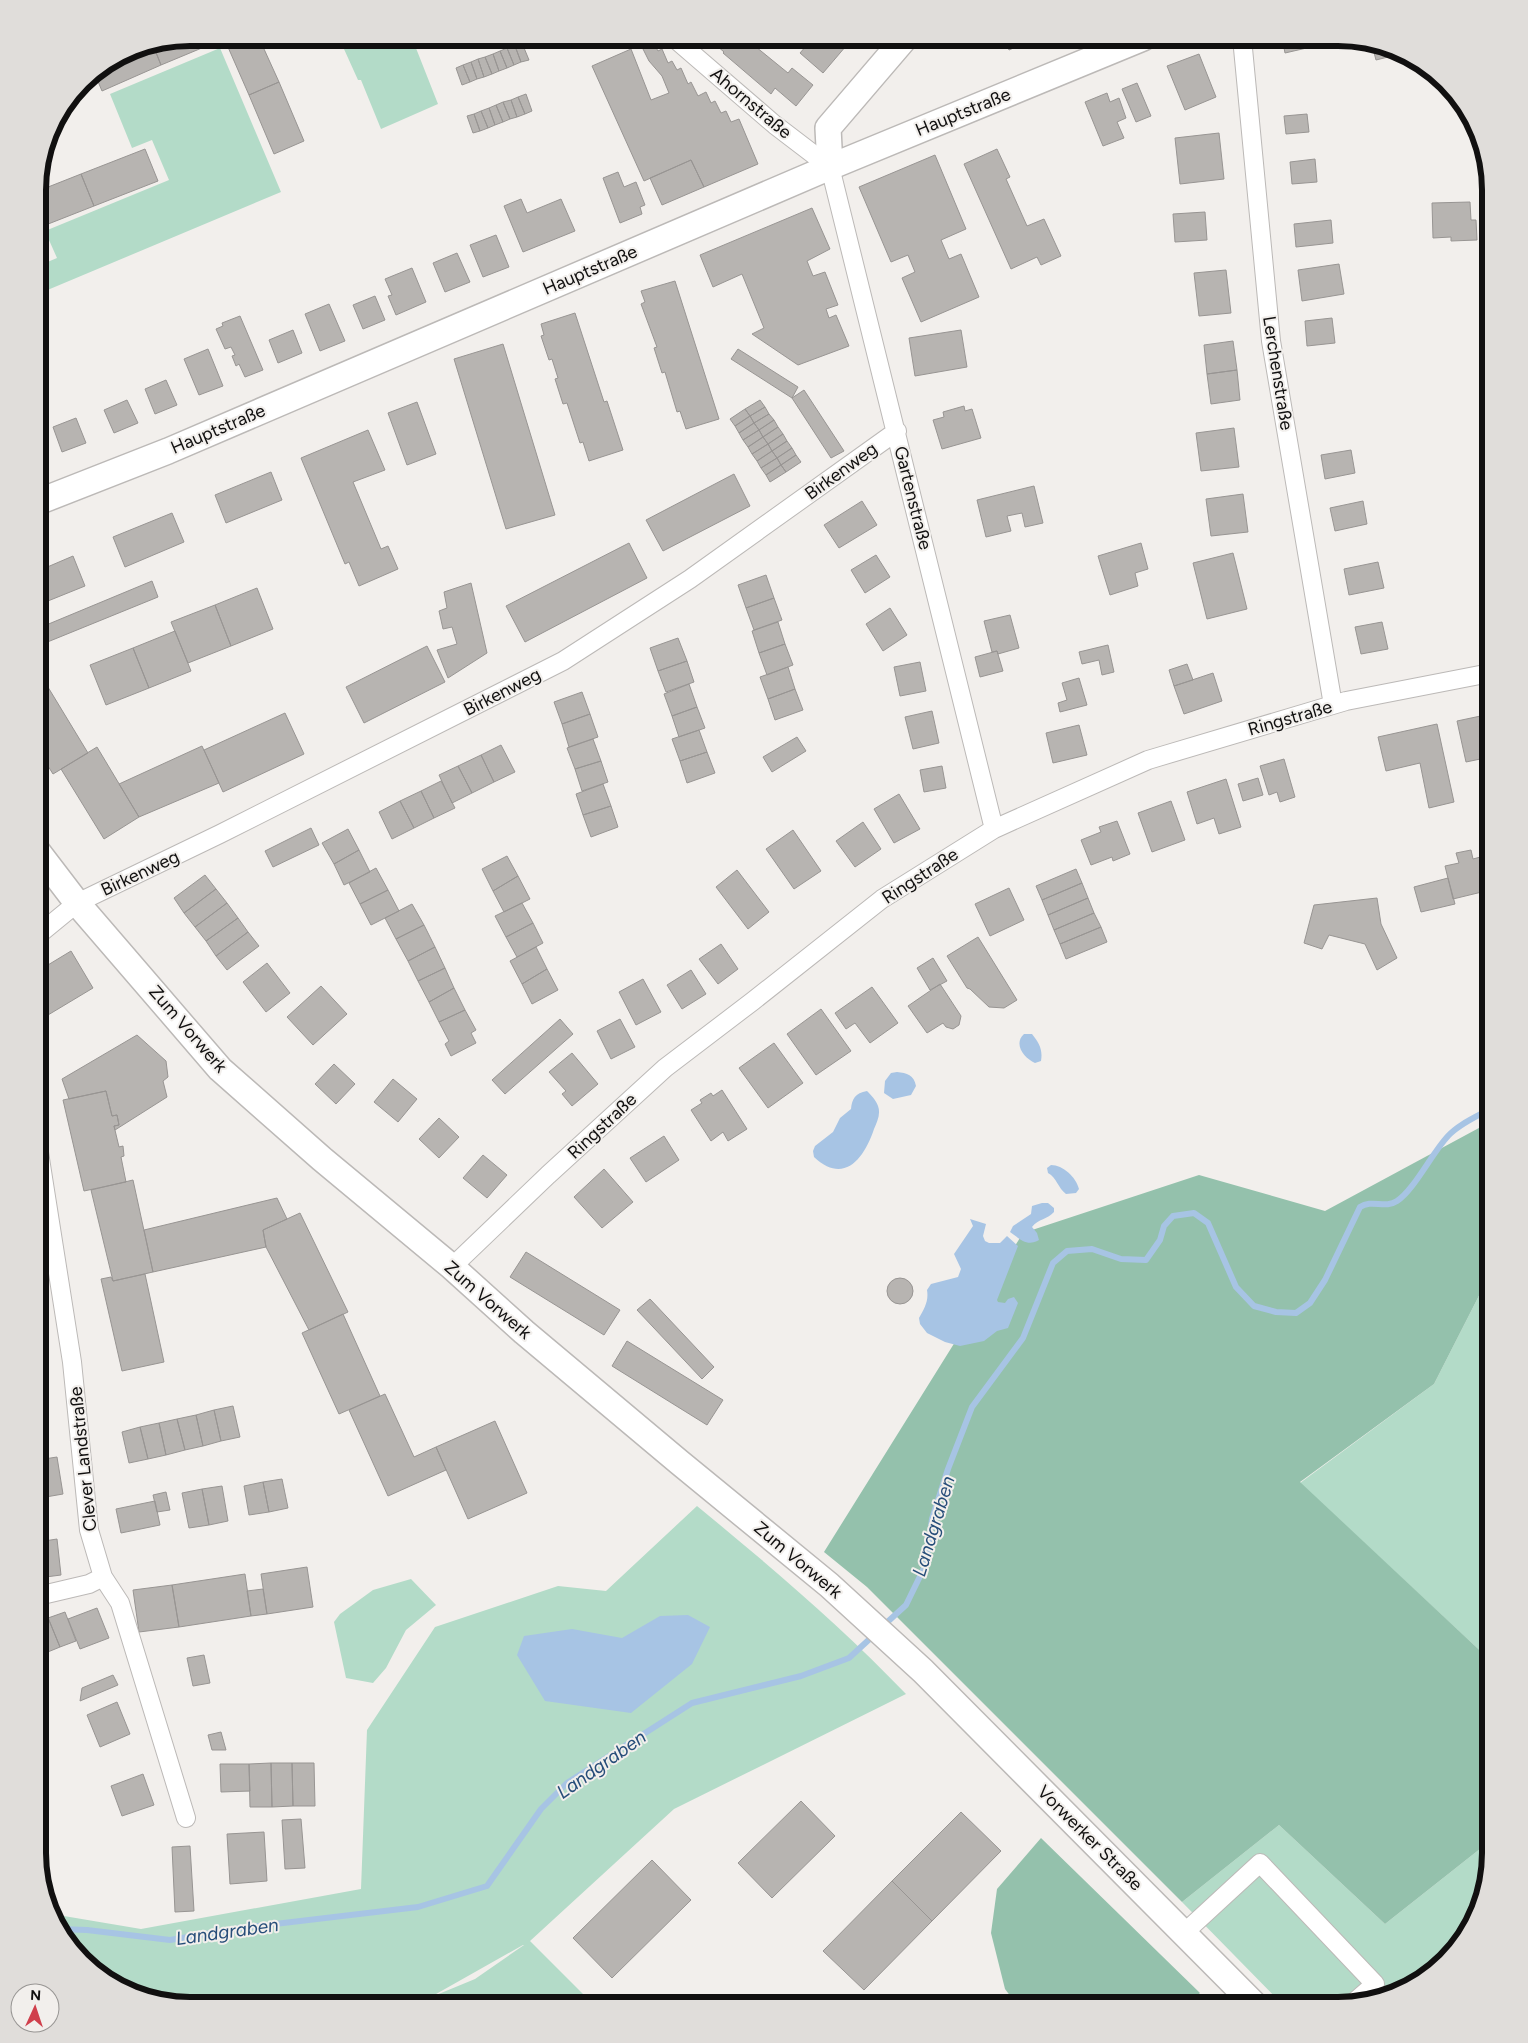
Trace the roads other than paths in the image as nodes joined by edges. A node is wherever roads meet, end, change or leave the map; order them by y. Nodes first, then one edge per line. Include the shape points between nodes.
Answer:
1 (684, 46) edge
2 (898, 47) edge
3 (1122, 47) edge
4 (1243, 47) edge
5 (830, 167) junction
6 (897, 431) junction
7 (47, 499) edge
8 (1482, 675) edge
9 (1333, 705) junction
10 (994, 829) junction
11 (47, 863) edge
12 (78, 902) junction
13 (47, 928) edge
14 (46, 1199) edge
15 (452, 1267) junction
16 (103, 1577) junction
17 (46, 1594) edge
18 (915, 1663) joint
19 (186, 1818) dead end
20 (1184, 1933) junction
21 (1362, 1995) edge
22 (1246, 1997) edge

1 - 5 street, Ahornstraße via 775,125
2 - 5 street via 828,128
3 - 5 street, Hauptstraße
4 - 9 street, Lerchenstraße via 1271,341
5 - 6 street, Gartenstraße
5 - 7 street, Hauptstraße via 177,447
6 - 10 street, Gartenstraße
6 - 12 street, Birkenweg via 690,579 564,661
8 - 9 street, Ringstraße
9 - 10 street, Ringstraße via 1148,760
10 - 15 street, Ringstraße via 882,899 665,1068
11 - 12 street
12 - 13 street
12 - 15 street, Zum Vorwerk via 220,1069
14 - 16 street, Clever Landstraße via 72,1362 89,1530
15 - 18 street, Zum Vorwerk via 524,1332 829,1585
16 - 17 street via 89,1584
16 - 19 street, Clever Landstraße via 120,1603
18 - 20 street, Vorwerker Straße
20 - 21 street via 1260,1863 1374,1984
20 - 22 street, Vorwerker Straße

